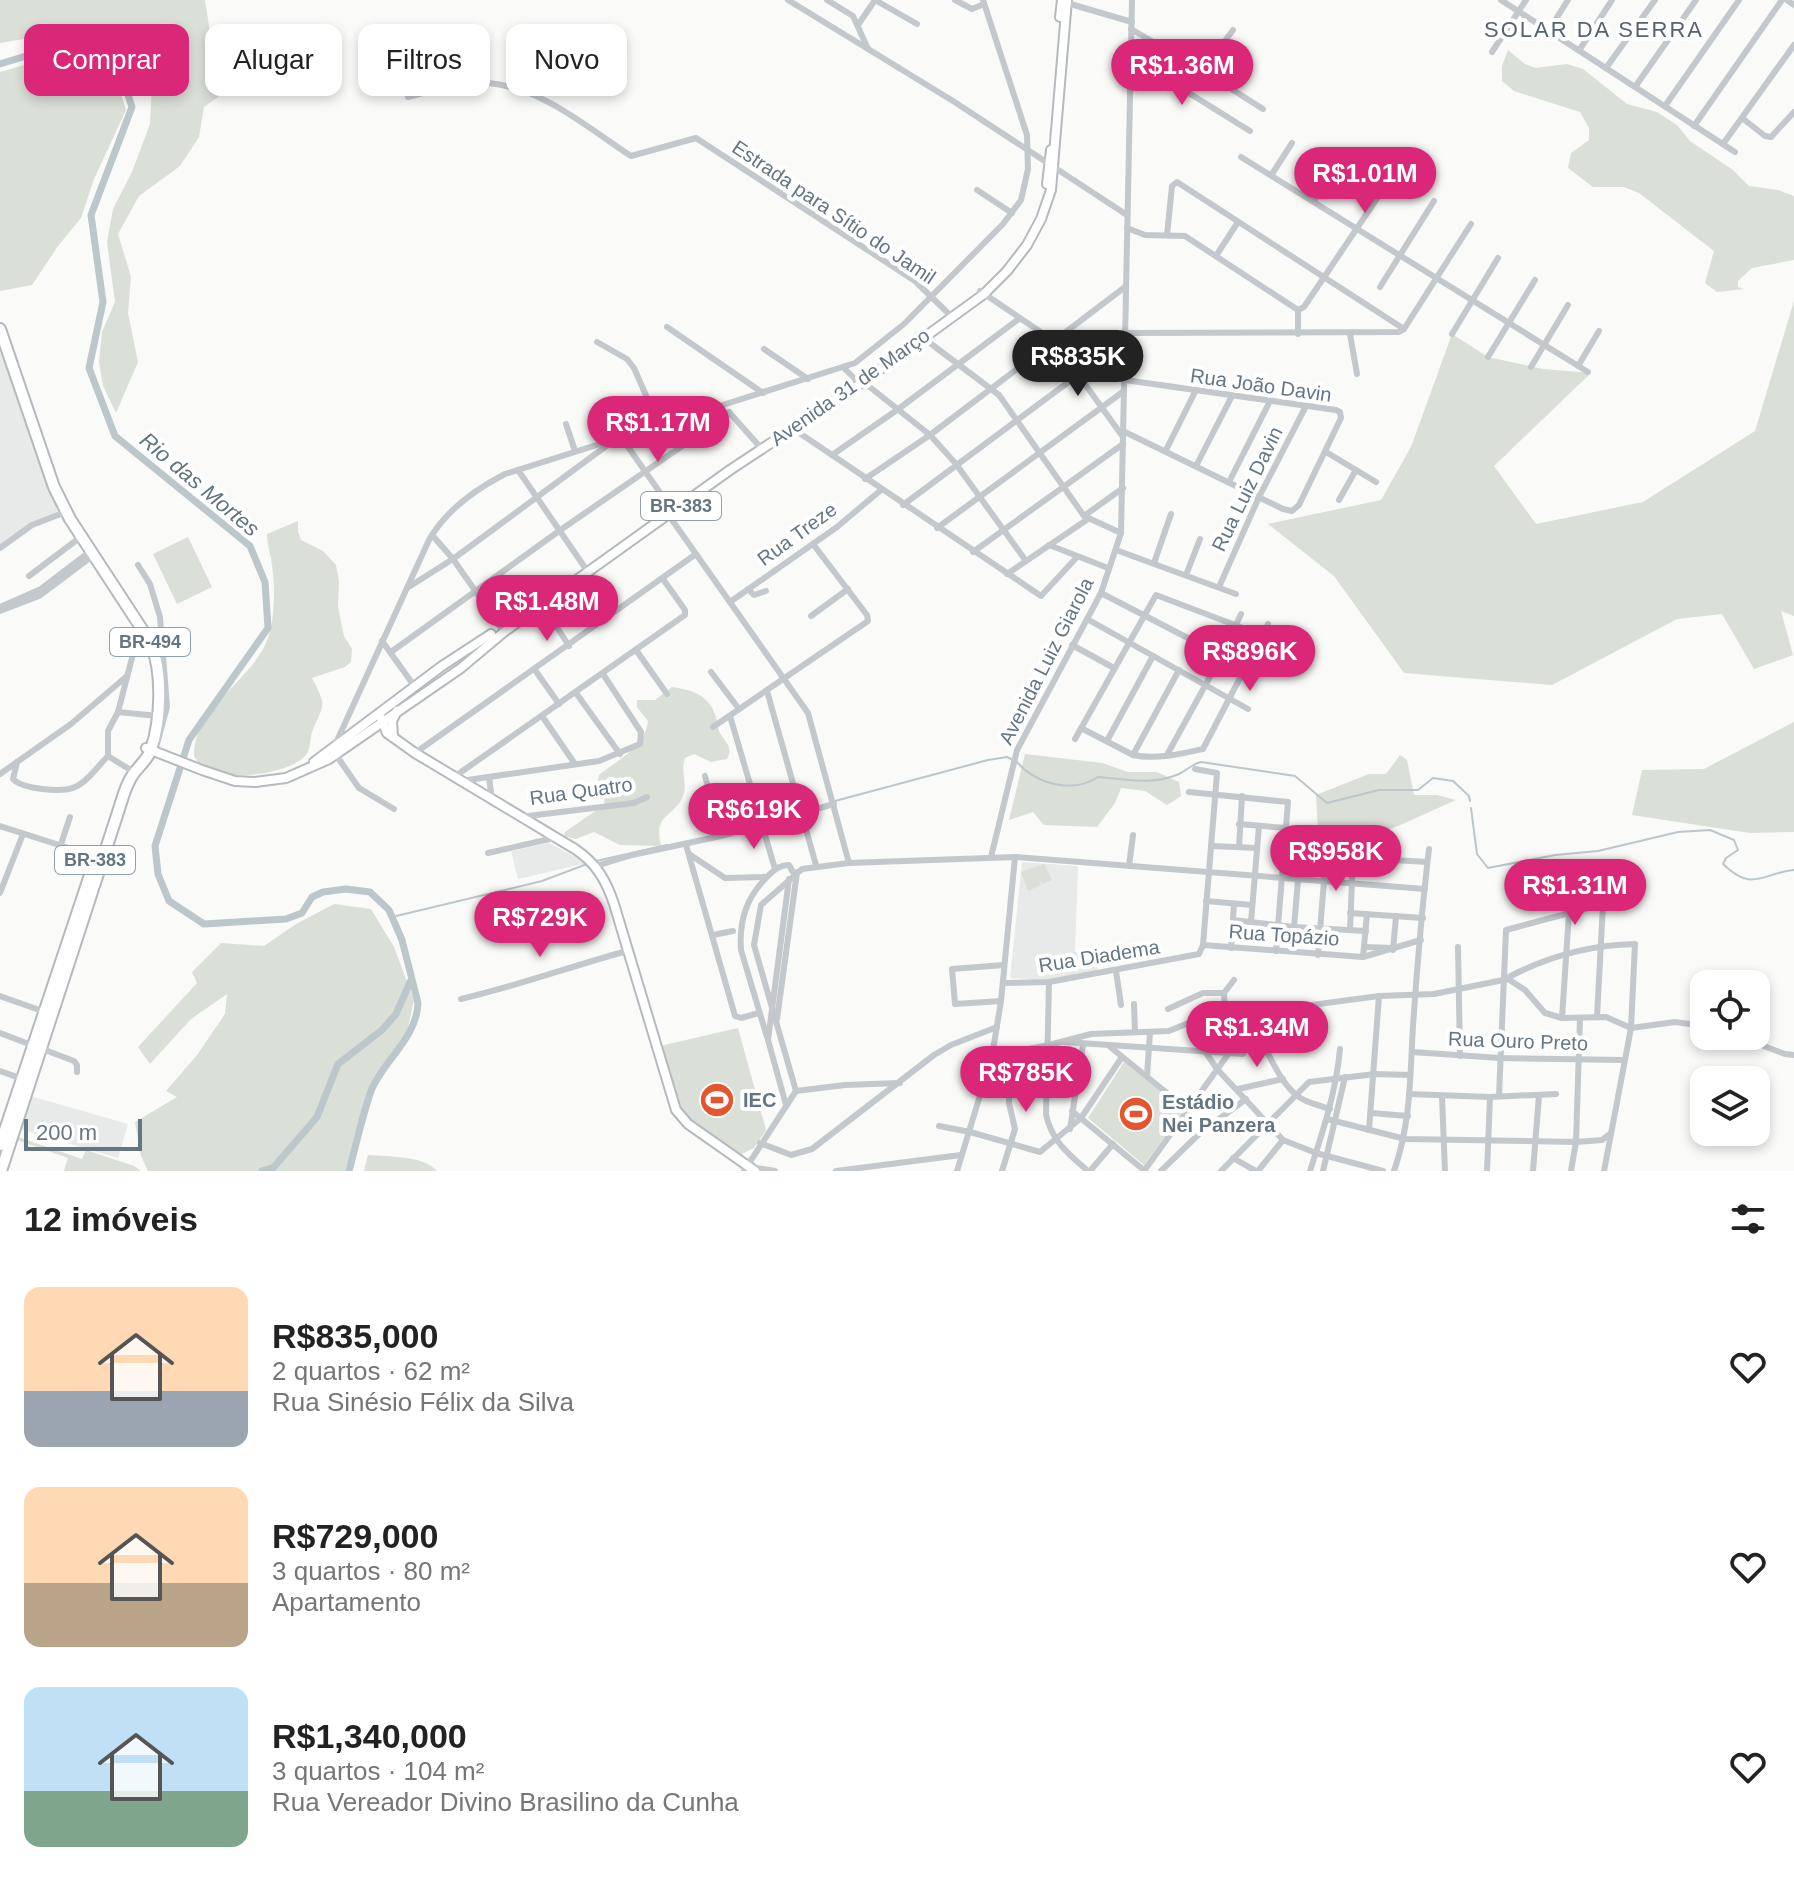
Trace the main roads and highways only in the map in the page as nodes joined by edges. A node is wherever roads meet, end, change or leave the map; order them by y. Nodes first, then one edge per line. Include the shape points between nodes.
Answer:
1 (1065, 1) edge
2 (0, 329) edge
3 (586, 570) junction
4 (502, 630) junction
5 (442, 666) junction
6 (453, 674) junction
7 (387, 706) junction
8 (397, 710) junction
9 (381, 722) junction
10 (362, 733) junction
11 (392, 736) junction
12 (154, 750) junction
13 (99, 858) junction
14 (38, 1046) junction
15 (11, 1110) junction
16 (0, 1145) edge
17 (2, 1166) edge
18 (749, 1168) edge

1 - 3 main road, Avenida 31 de Março / BR-383 via 1053,166 1039,218 1005,270 858,383
2 - 12 highway, BR-494 via 66,512 151,643 158,716
3 - 4 main road, Avenida 31 de Março / BR-383
3 - 4 main road, Avenida 31 de Março / BR-383
4 - 5 main road, Avenida 31 de Março / BR-383
4 - 6 main road, Avenida 31 de Março / BR-383
5 - 6 main road via 452,667
5 - 7 main road, Avenida 31 de Março / BR-383
6 - 8 main road, Avenida 31 de Março / BR-383
7 - 9 main road
7 - 10 main road, Avenida 31 de Março / BR-383
8 - 9 main road, Avenida 31 de Março / BR-383
8 - 11 main road
9 - 10 main road, Avenida 31 de Março / BR-383
9 - 11 main road
10 - 11 main road
10 - 12 main road, Avenida 31 de Março / BR-383 via 301,773 274,781 235,781
11 - 18 main road via 596,866 610,894 676,1110
12 - 13 highway, BR-383 via 128,783
12 - 13 highway, BR-383 via 129,769 120,786
13 - 14 highway, BR-383
13 - 14 highway, BR-383
14 - 15 highway, BR-383
15 - 16 highway, BR-383
15 - 17 highway, BR-383

